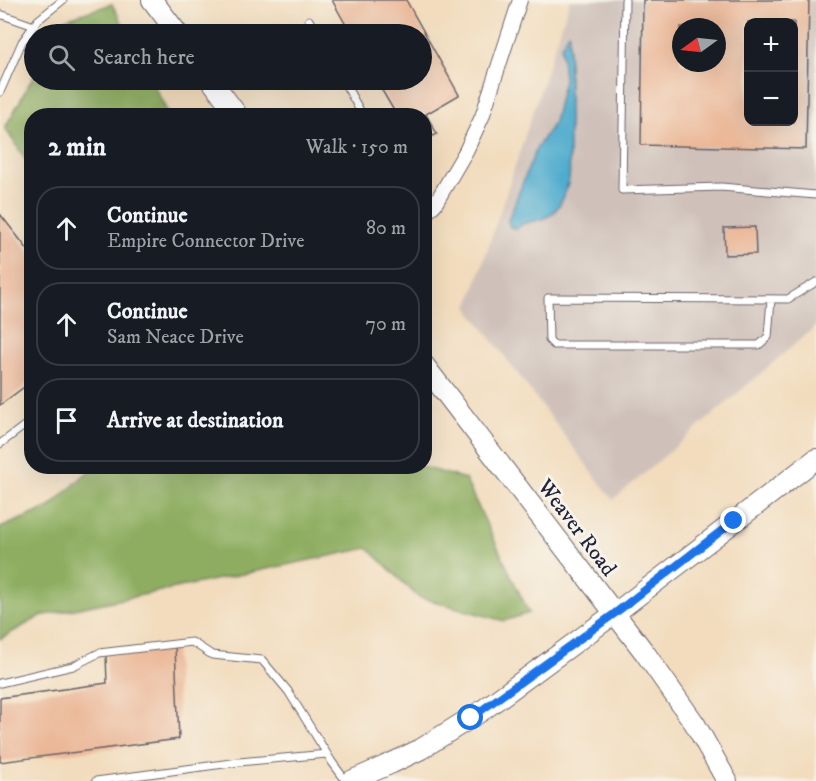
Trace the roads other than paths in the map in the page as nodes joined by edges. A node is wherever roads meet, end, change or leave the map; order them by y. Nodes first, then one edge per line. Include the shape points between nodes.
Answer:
1 (62, 0) edge
2 (152, 0) edge
3 (520, 0) edge
4 (625, 0) edge
5 (0, 14) edge
6 (309, 20) dead end
7 (28, 24) edge
8 (35, 24) edge
9 (170, 24) edge
10 (311, 24) edge
11 (24, 39) edge
12 (218, 90) edge
13 (349, 90) edge
14 (0, 92) edge
15 (232, 108) edge
16 (359, 108) edge
17 (816, 195) edge
18 (432, 207) edge
19 (816, 282) edge
20 (771, 299) junction
21 (432, 375) edge
22 (24, 426) edge
23 (0, 444) edge
24 (816, 459) edge
25 (614, 614) junction
26 (0, 683) edge
27 (327, 753) junction
28 (96, 781) edge
29 (346, 781) edge
30 (351, 781) edge
31 (727, 781) edge

1 - 8 lane
2 - 9 main road
3 - 18 street via 482,117
4 - 17 lane via 621,190 721,187
5 - 7 lane
6 - 10 lane
11 - 14 lane
12 - 15 main road
13 - 16 lane
19 - 20 lane via 788,299
20 - 20 lane via 548,298 549,340 554,345 759,345 768,338
21 - 25 main road, Weaver Road
22 - 23 lane
24 - 25 main road
25 - 30 main road via 483,710 421,749
25 - 31 main road, Weaver Road via 695,724
26 - 27 lane via 73,666 99,653 192,642 212,656 262,660
27 - 28 lane
27 - 29 lane

